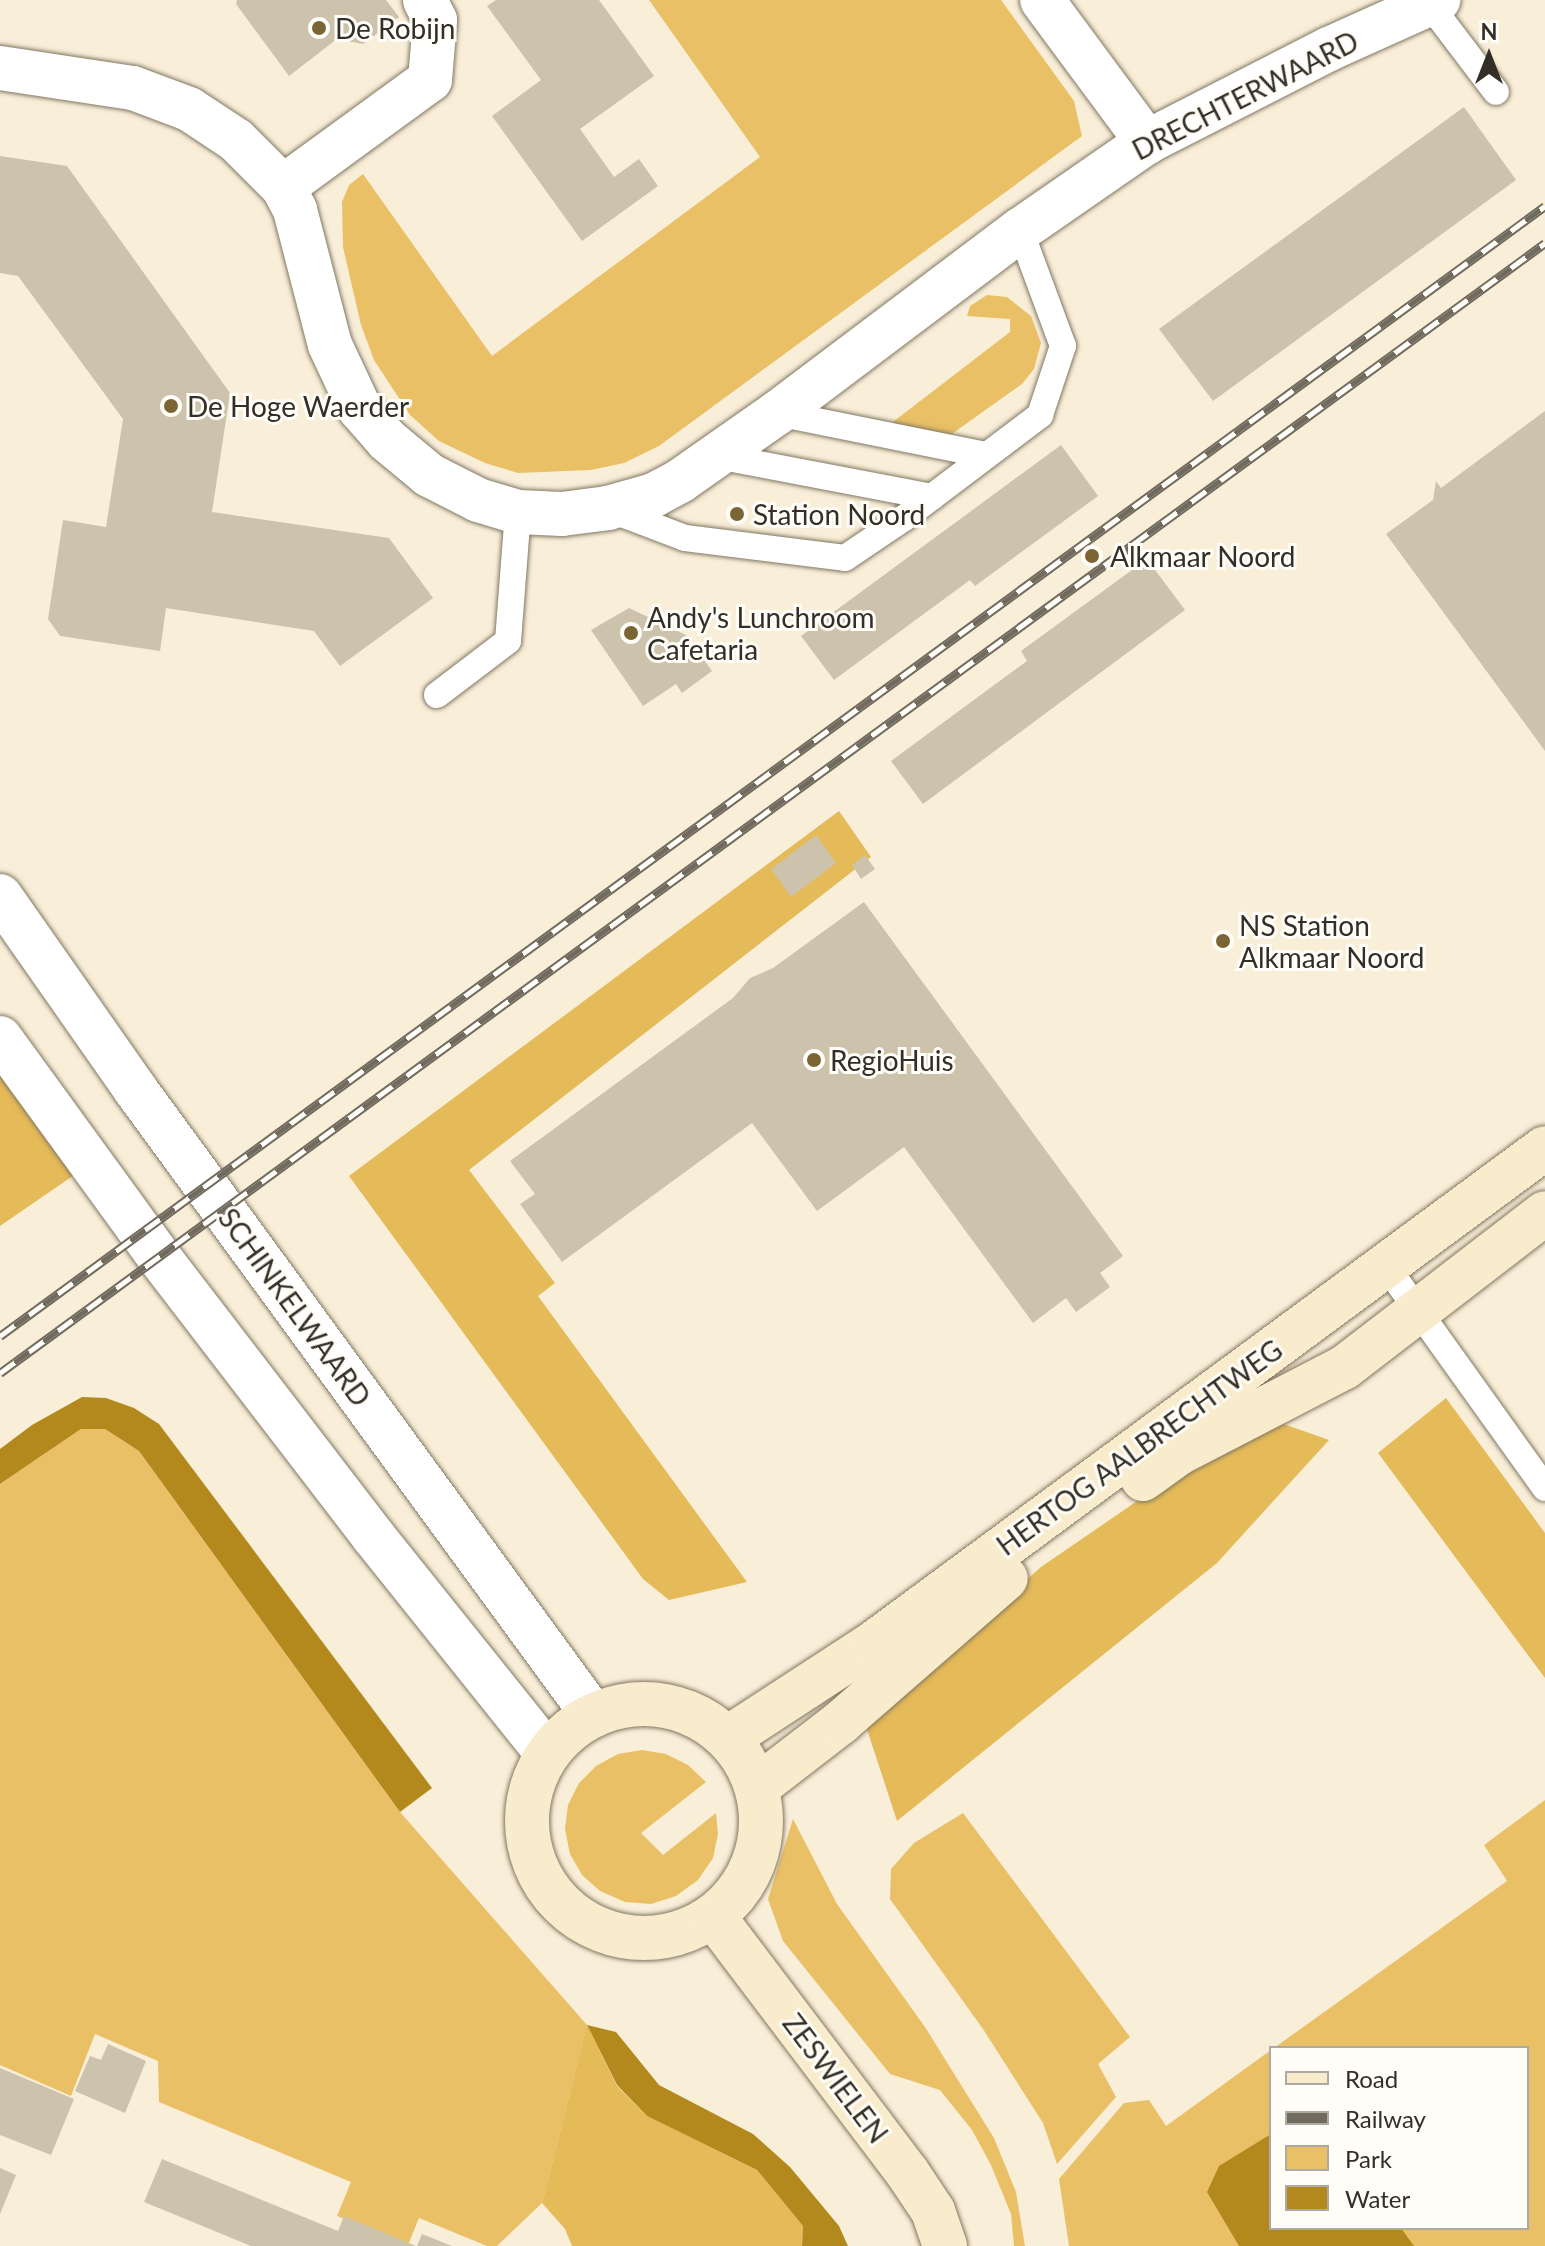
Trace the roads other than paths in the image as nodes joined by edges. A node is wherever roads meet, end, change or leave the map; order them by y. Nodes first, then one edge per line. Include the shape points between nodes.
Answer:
1 (425, 0) edge
2 (1042, 0) edge
3 (1434, 2) edge
4 (0, 68) edge
5 (1496, 92) dead end
6 (1147, 142) junction
7 (283, 187) junction
8 (1020, 230) junction
9 (777, 413) junction
10 (986, 455) junction
11 (717, 456) junction
12 (932, 497) junction
13 (608, 508) junction
14 (518, 512) junction
15 (437, 695) dead end
16 (0, 896) edge
17 (0, 1038) edge
18 (1545, 1148) edge
19 (1545, 1213) edge
20 (1386, 1266) junction
21 (1418, 1312) junction
22 (1545, 1488) edge
23 (593, 1715) junction
24 (728, 1738) junction
25 (547, 1753) junction
26 (757, 1787) junction
27 (714, 1917) junction
28 (945, 2246) edge

1 - 7 street via 435,20 430,80
2 - 6 street
3 - 5 lane
3 - 6 street, DRECHTERWAARD
4 - 7 street, DRECHTERWAARD via 80,77 162,97 215,124
6 - 8 street, DRECHTERWAARD
7 - 14 street, DRECHTERWAARD via 305,237 330,345 360,409 404,458 429,475 478,500
8 - 9 street, DRECHTERWAARD
8 - 10 lane, DRECHTERWAARD via 1063,346 1040,415
9 - 10 lane
9 - 11 street, DRECHTERWAARD
10 - 12 lane, DRECHTERWAARD
11 - 12 lane
11 - 13 street, DRECHTERWAARD via 654,495
12 - 13 lane, DRECHTERWAARD via 845,558 685,538
13 - 14 street, DRECHTERWAARD
14 - 15 lane via 508,641
16 - 23 street, SCHINKELWAARD
17 - 25 street via 169,1270
18 - 20 main road, HERTOG AALBRECHTWEG
19 - 21 main road, HERTOG AALBRECHTWEG
20 - 21 lane
20 - 24 main road, HERTOG AALBRECHTWEG via 875,1642
21 - 22 lane
21 - 26 main road, HERTOG AALBRECHTWEG via 1345,1367 1179,1453 1038,1552 840,1723
23 - 24 main road via 628,1705 664,1705 698,1717
23 - 25 main road
24 - 26 main road via 746,1760
25 - 27 main road via 531,1788 526,1829 537,1870 560,1904 594,1928 634,1939 676,1935
26 - 27 main road via 762,1824 756,1859 739,1891
27 - 28 main road, ZESWIELEN via 907,2172 933,2211

